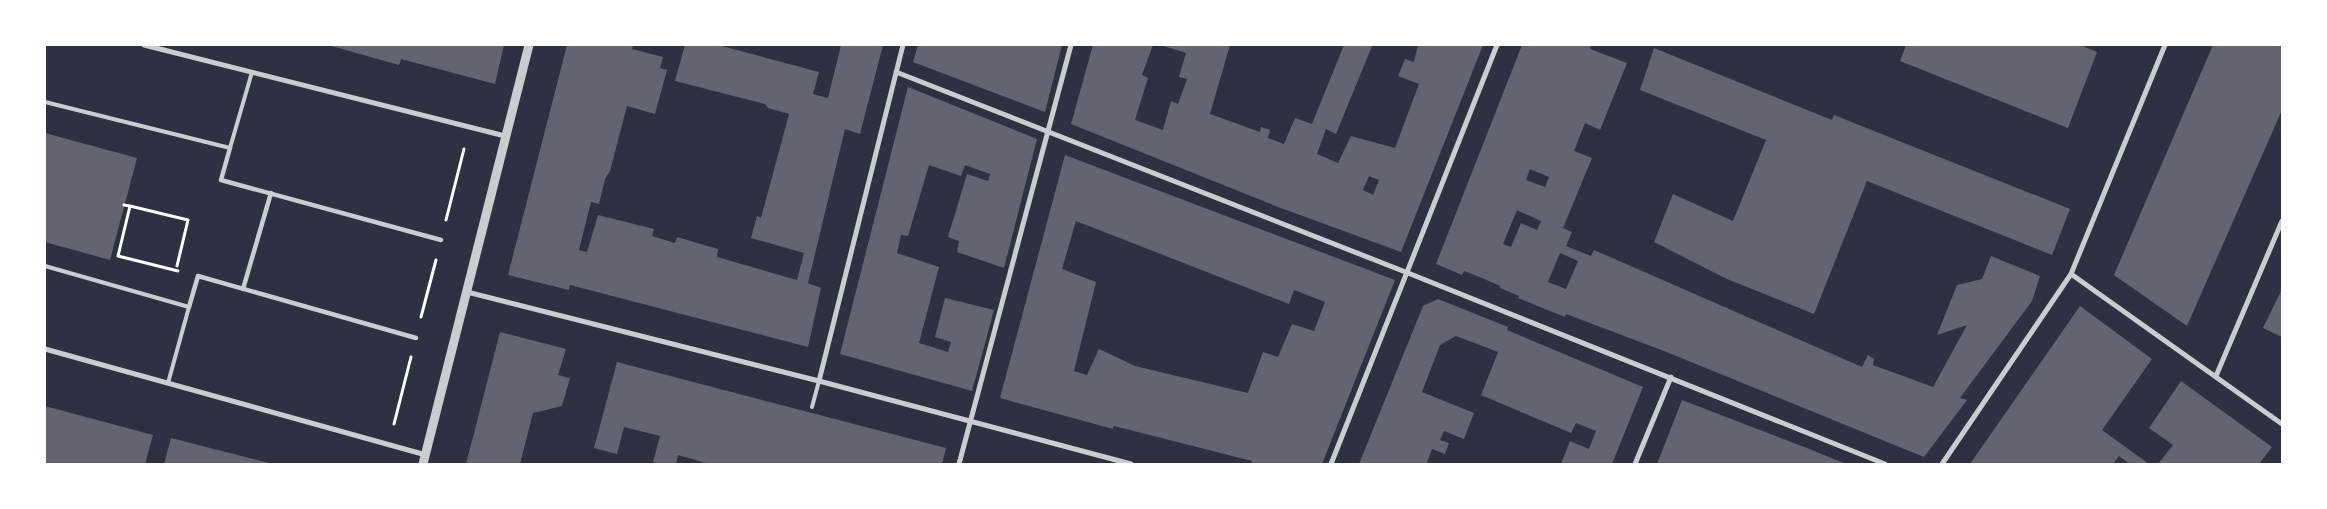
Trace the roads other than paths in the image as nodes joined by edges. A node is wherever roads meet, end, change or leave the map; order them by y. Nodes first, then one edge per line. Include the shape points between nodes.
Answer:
1 (144, 45) edge
2 (529, 45) edge
3 (903, 45) edge
4 (1071, 45) edge
5 (1497, 45) edge
6 (2165, 45) edge
7 (252, 72) junction
8 (896, 72) junction
9 (45, 102) edge
10 (1047, 132) junction
11 (505, 136) junction
12 (230, 148) junction
13 (271, 193) junction
14 (2282, 221) edge
15 (441, 240) road end
16 (45, 266) edge
17 (1408, 273) junction
18 (2071, 274) junction
19 (243, 289) junction
20 (468, 292) junction
21 (189, 307) junction
22 (416, 338) road end
23 (45, 350) edge
24 (2216, 376) junction
25 (1670, 377) junction
26 (819, 381) junction
27 (168, 383) junction
28 (812, 407) dead end
29 (970, 420) junction
30 (2282, 424) edge
31 (425, 460) edge
32 (959, 464) edge
33 (1132, 464) edge
34 (1330, 464) edge
35 (1635, 464) edge
36 (1885, 464) edge
37 (1942, 464) edge

1 - 7 street
2 - 11 street
3 - 8 street
4 - 10 street
5 - 17 street
6 - 18 street
7 - 11 street
7 - 12 lane
8 - 10 street
8 - 26 street
9 - 12 lane
10 - 17 street
10 - 29 street
11 - 20 street
12 - 13 street via 221,180
13 - 15 street
13 - 19 street
14 - 24 street
16 - 21 lane
17 - 25 street
17 - 34 street
18 - 24 street
18 - 37 street
19 - 21 street via 198,276
19 - 22 street
20 - 26 street
20 - 31 street
21 - 27 lane
23 - 27 street
24 - 30 street
25 - 35 street
25 - 36 street
26 - 28 lane
26 - 29 street
27 - 31 street
29 - 32 street
29 - 33 street

